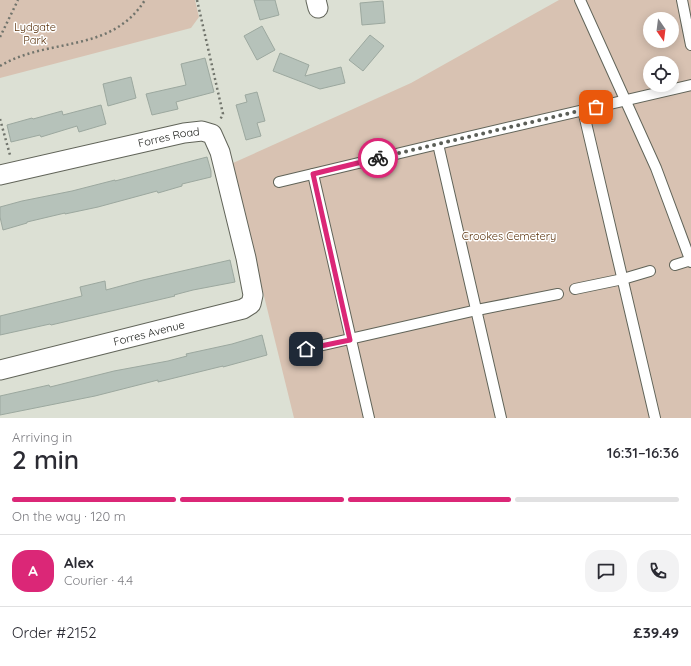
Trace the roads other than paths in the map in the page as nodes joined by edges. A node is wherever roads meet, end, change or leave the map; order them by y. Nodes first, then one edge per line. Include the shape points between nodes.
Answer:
1 (580, 0) edge
2 (682, 0) edge
3 (691, 45) edge
4 (691, 85) edge
5 (625, 101) junction
6 (582, 110) junction
7 (438, 144) junction
8 (7, 173) edge
9 (313, 174) junction
10 (279, 182) dead end
11 (246, 258) joint
12 (691, 261) edge
13 (675, 265) dead end
14 (650, 271) dead end
15 (623, 280) junction
16 (576, 289) dead end
17 (558, 294) dead end
18 (477, 310) junction
19 (350, 340) junction
20 (306, 349) dead end
21 (0, 370) edge
22 (369, 418) edge
23 (501, 418) edge
24 (655, 418) edge

1 - 5 lane
2 - 3 lane
4 - 5 lane
5 - 6 lane
5 - 12 lane via 656,168
6 - 7 lane
6 - 15 lane
7 - 9 lane
7 - 18 lane
8 - 11 street, Forres Road via 184,133 202,131 212,134 220,152
9 - 10 lane
9 - 19 lane
11 - 21 street, Forres Avenue via 253,295 251,304 243,309
12 - 13 lane
14 - 15 lane
15 - 16 lane
15 - 24 lane
17 - 18 lane
18 - 19 lane
18 - 23 lane
19 - 20 lane
19 - 22 lane

